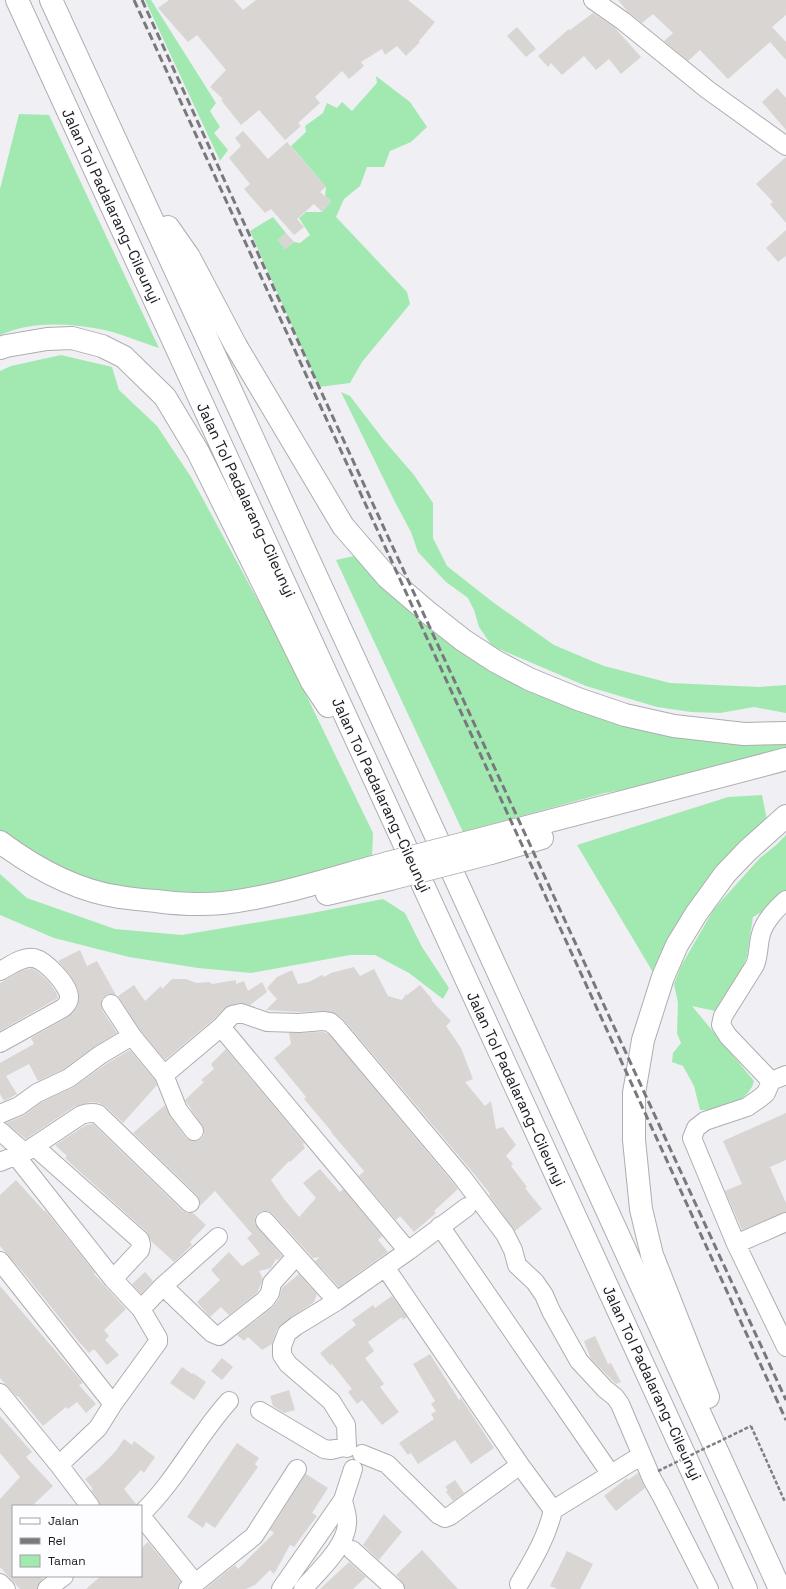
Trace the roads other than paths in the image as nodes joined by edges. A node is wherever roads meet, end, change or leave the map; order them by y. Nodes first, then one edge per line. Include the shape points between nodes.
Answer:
1 (17, 0) edge
2 (51, 0) edge
3 (593, 0) edge
4 (786, 146) edge
5 (132, 176) junction
6 (0, 348) edge
7 (786, 733) edge
8 (786, 759) edge
9 (367, 764) junction
10 (786, 769) edge
11 (786, 816) edge
12 (0, 842) edge
13 (488, 846) junction
14 (0, 856) edge
15 (389, 871) junction
16 (786, 900) edge
17 (0, 972) edge
18 (110, 1004) dead end
19 (221, 1027) junction
20 (132, 1036) junction
21 (0, 1043) edge
22 (164, 1074) junction
23 (778, 1078) edge
24 (0, 1114) edge
25 (0, 1131) edge
26 (194, 1132) dead end
27 (18, 1154) edge
28 (190, 1203) dead end
29 (467, 1207) dead end
30 (265, 1221) dead end
31 (786, 1222) edge
32 (440, 1226) junction
33 (218, 1237) dead end
34 (736, 1244) junction
35 (408, 1250) junction
36 (0, 1261) edge
37 (290, 1263) dead end
38 (385, 1267) junction
39 (113, 1279) junction
40 (163, 1286) junction
41 (337, 1301) junction
42 (141, 1309) junction
43 (786, 1347) edge
44 (0, 1393) edge
45 (229, 1401) dead end
46 (113, 1404) junction
47 (260, 1411) dead end
48 (352, 1454) junction
49 (634, 1460) dead end
50 (59, 1465) junction
51 (520, 1465) junction
52 (297, 1469) dead end
53 (610, 1473) junction
54 (343, 1500) junction
55 (89, 1505) edge
56 (553, 1510) junction
57 (142, 1514) edge
58 (142, 1516) edge
59 (352, 1550) dead end
60 (63, 1577) edge
61 (0, 1583) edge
62 (519, 1584) dead end
63 (192, 1586) edge
64 (6, 1589) edge
65 (47, 1589) edge
66 (281, 1589) edge
67 (303, 1589) edge
68 (395, 1589) edge
69 (709, 1589) edge
70 (746, 1589) edge
71 (781, 1589) edge

1 - 9 highway, Jalan Tol Padalarang–Cileunyi
2 - 5 highway, Jalan Tol Padalarang–Cileunyi
3 - 4 street via 708,90
5 - 7 highway via 189,257 236,346 343,526 388,578 430,614 463,640 529,678 625,715 674,726 744,734
5 - 71 highway, Jalan Tol Padalarang–Cileunyi
6 - 9 highway via 47,339 72,338 102,346 124,357 165,397 198,452 312,682
8 - 13 highway
9 - 70 highway, Jalan Tol Padalarang–Cileunyi
10 - 13 highway
11 - 71 highway via 725,874 677,945 663,977 643,1040 634,1093 634,1140 641,1208 652,1255
12 - 15 highway via 56,877 84,888 119,897 178,904 222,903
13 - 15 highway, bridge
14 - 15 highway via 58,888 87,898 130,908 183,914 235,912 307,899
16 - 23 street via 761,932 758,959 723,1016 721,1025 728,1036
17 - 21 street via 22,959 34,958 52,969 70,997 62,1008
18 - 20 street
19 - 22 street
19 - 35 street
19 - 69 street via 232,1014 241,1013 267,1022 323,1021 330,1022 336,1027 462,1177 500,1228 513,1250 517,1265 535,1282 544,1295 579,1362 620,1404 652,1479
20 - 22 street
20 - 24 street via 69,1078
22 - 26 street via 178,1110
23 - 34 street via 760,1098 747,1107 705,1121 696,1128 692,1138
25 - 27 street
27 - 28 street via 81,1115 98,1114
27 - 39 street
27 - 39 street via 140,1240 140,1250
29 - 32 street
30 - 41 street
31 - 34 street
32 - 35 street
32 - 53 street
33 - 40 street
34 - 43 street
35 - 38 street
36 - 46 street
37 - 40 street via 272,1283 265,1300 219,1336 212,1333
38 - 41 street
38 - 51 street
39 - 42 street
40 - 42 street
41 - 48 street via 287,1333 282,1355 288,1364 331,1401 346,1425
42 - 46 street via 158,1342
44 - 50 street
45 - 57 street via 164,1489
46 - 50 street via 98,1428
47 - 48 street via 324,1449
48 - 51 street via 387,1464 439,1516 445,1518
48 - 54 street
49 - 53 street
50 - 55 street
51 - 56 street
52 - 63 street via 254,1536
53 - 56 street
54 - 66 street
54 - 67 street via 347,1519 342,1543
56 - 62 street via 540,1550
58 - 63 street
59 - 68 street
60 - 65 street
61 - 64 street

